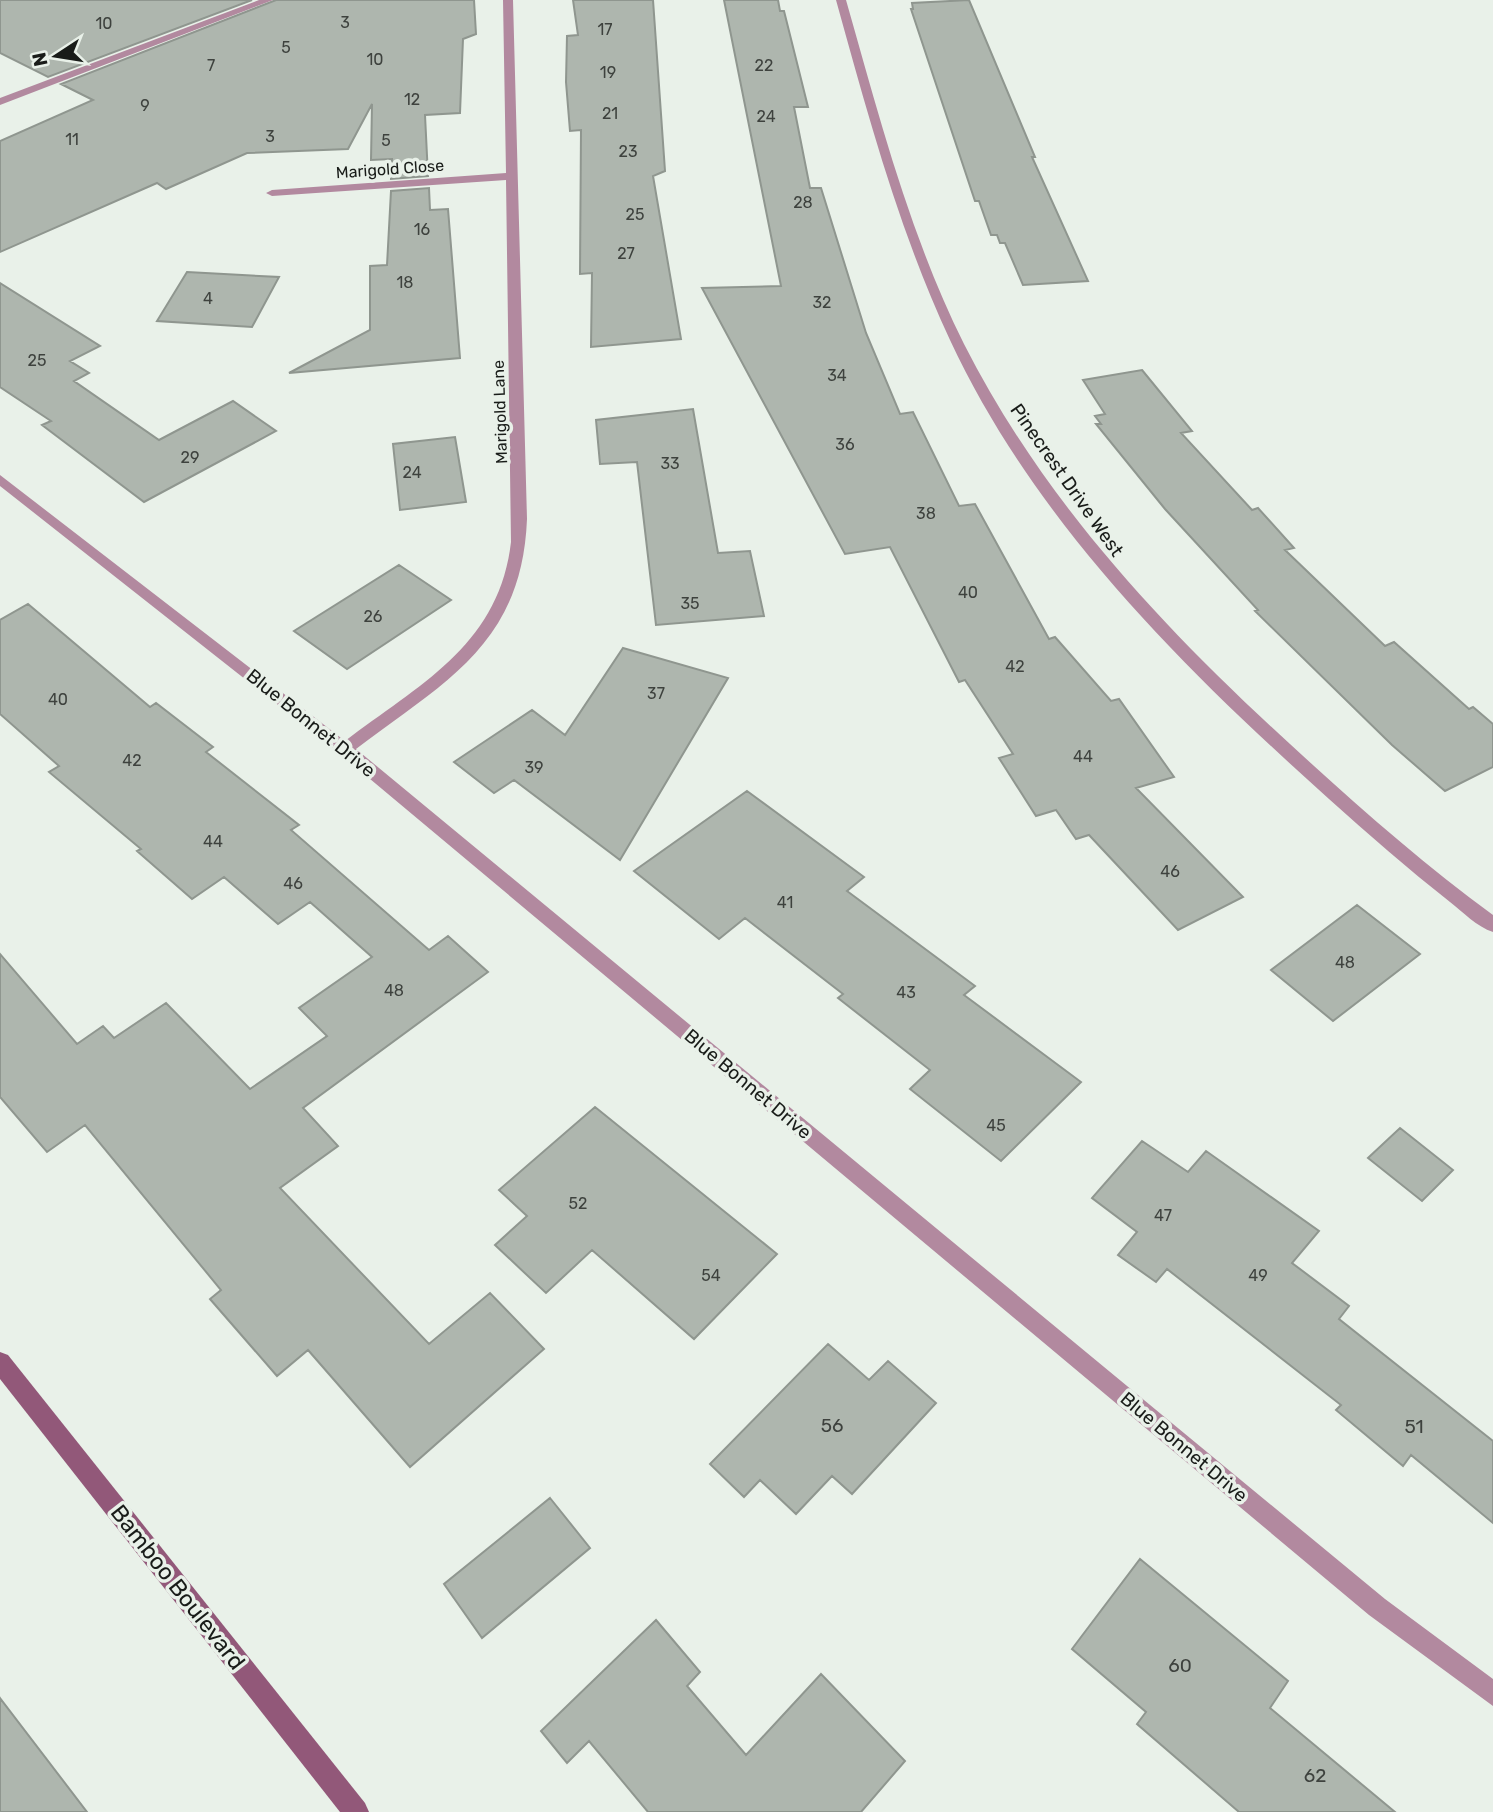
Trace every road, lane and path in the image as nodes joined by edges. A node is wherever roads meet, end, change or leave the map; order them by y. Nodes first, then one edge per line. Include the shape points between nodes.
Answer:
1 (268, 0) edge
2 (508, 0) edge
3 (841, 0) edge
4 (0, 102) edge
5 (511, 176) junction
6 (272, 193) dead end
7 (0, 479) edge
8 (345, 749) junction
9 (1493, 925) edge
10 (0, 1362) edge
11 (1493, 1694) edge
12 (356, 1812) edge

1 - 4 street
2 - 5 street, Marigold Lane
3 - 9 street, Pinecrest Drive West via 891,170 957,342 994,410 1087,548 1147,617 1246,714 1358,816
5 - 6 street, Marigold Close
5 - 8 street, Marigold Lane via 520,519 514,574 502,607 478,640
7 - 8 street, Blue Bonnet Drive
8 - 11 street, Blue Bonnet Drive via 1377,1607
10 - 12 main road, Bamboo Boulevard

